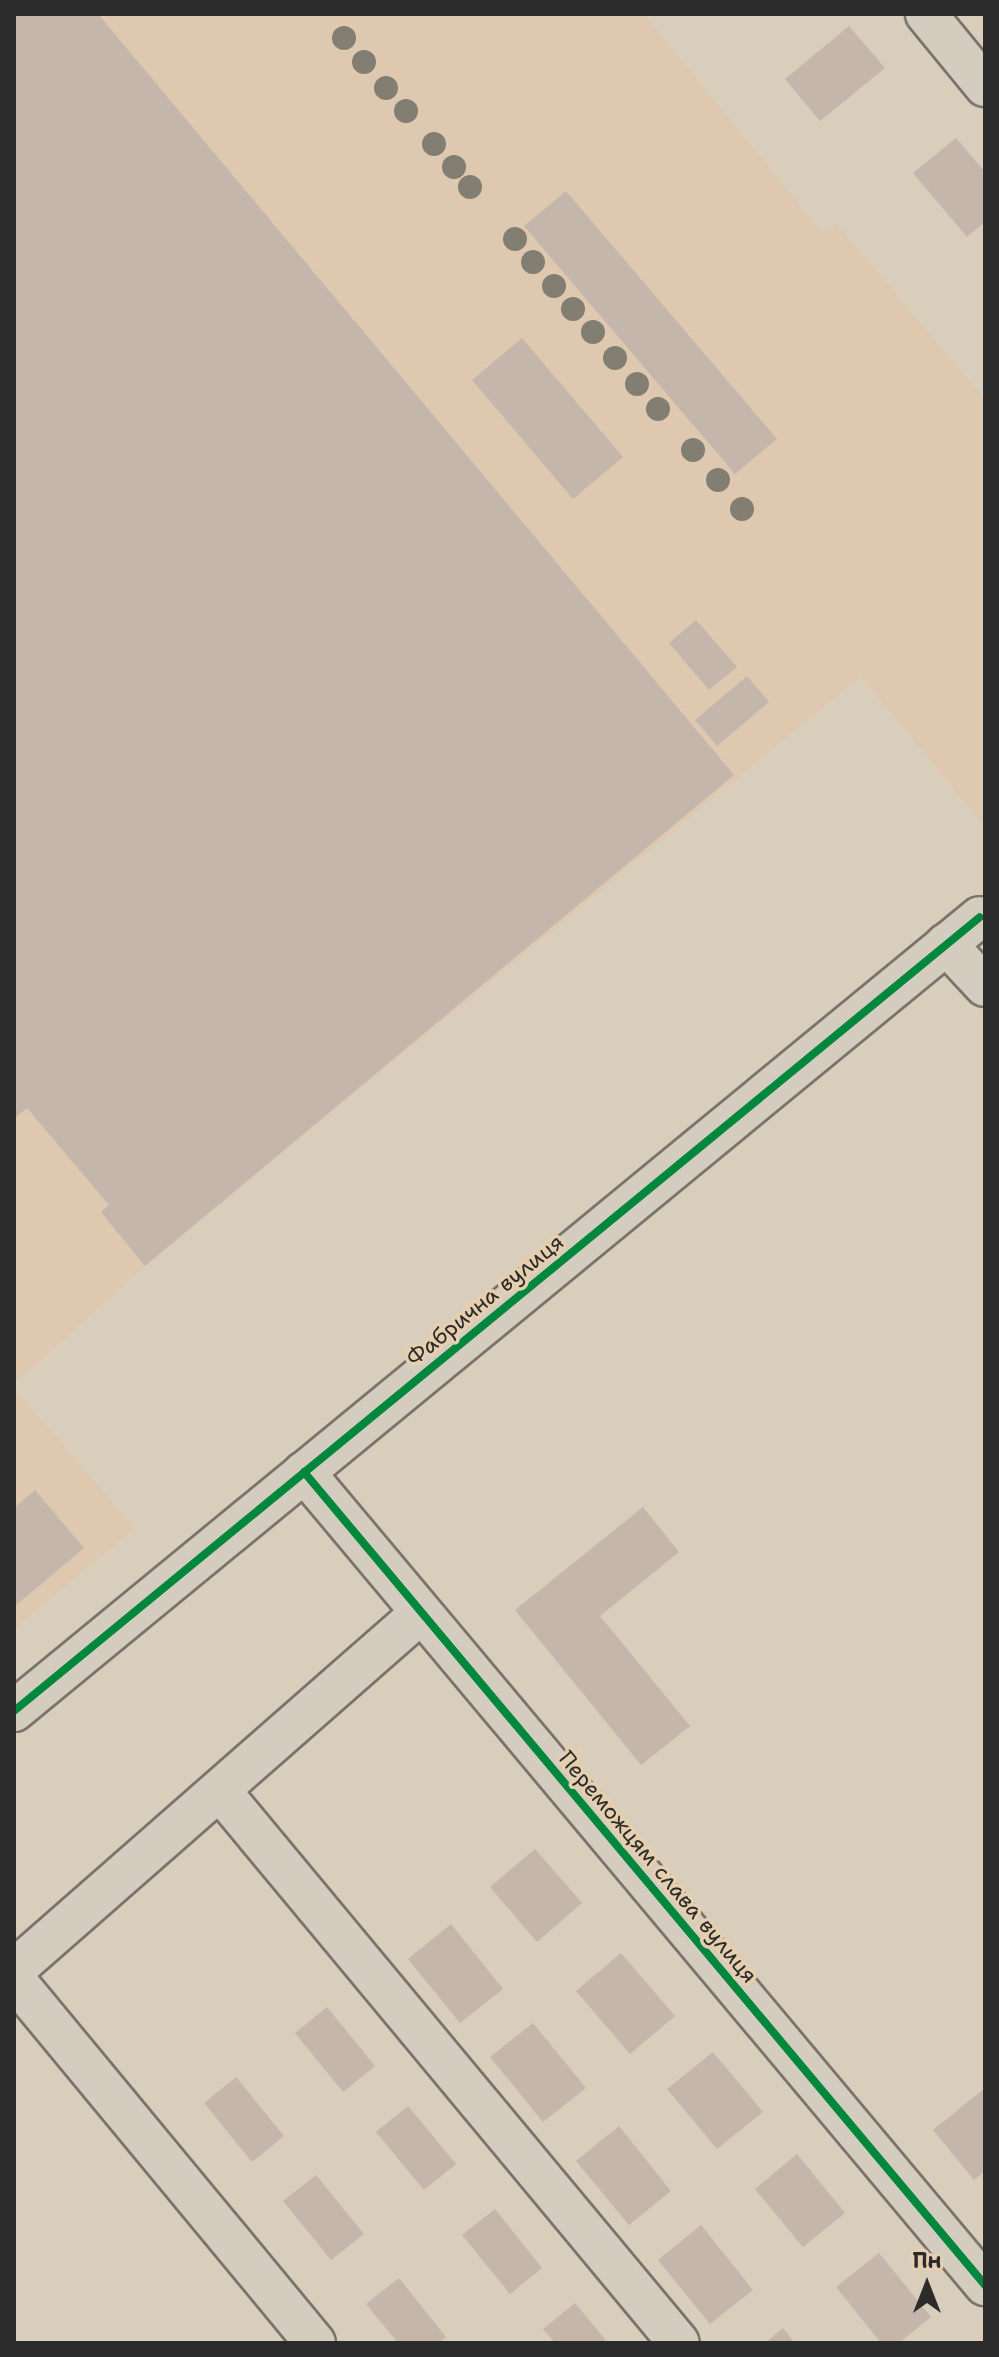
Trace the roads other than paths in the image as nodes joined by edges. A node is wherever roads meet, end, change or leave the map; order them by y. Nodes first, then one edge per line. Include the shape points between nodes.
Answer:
1 (926, 14) edge
2 (985, 86) edge
3 (980, 917) dead end
4 (946, 944) junction
5 (985, 986) edge
6 (304, 1472) junction
7 (421, 1613) junction
8 (14, 1711) edge
9 (221, 1792) junction
10 (14, 1970) edge
11 (14, 1979) edge
12 (985, 2285) edge
13 (315, 2343) edge
14 (679, 2343) edge

1 - 2 street
3 - 4 street, Фабрична вулиця
4 - 5 street
4 - 6 street, Фабрична вулиця
6 - 7 street, Переможцям слава вулиця
6 - 8 street, Фабрична вулиця
7 - 9 street
7 - 12 street, Переможцям слава вулиця
9 - 10 street
9 - 14 street
11 - 13 street

